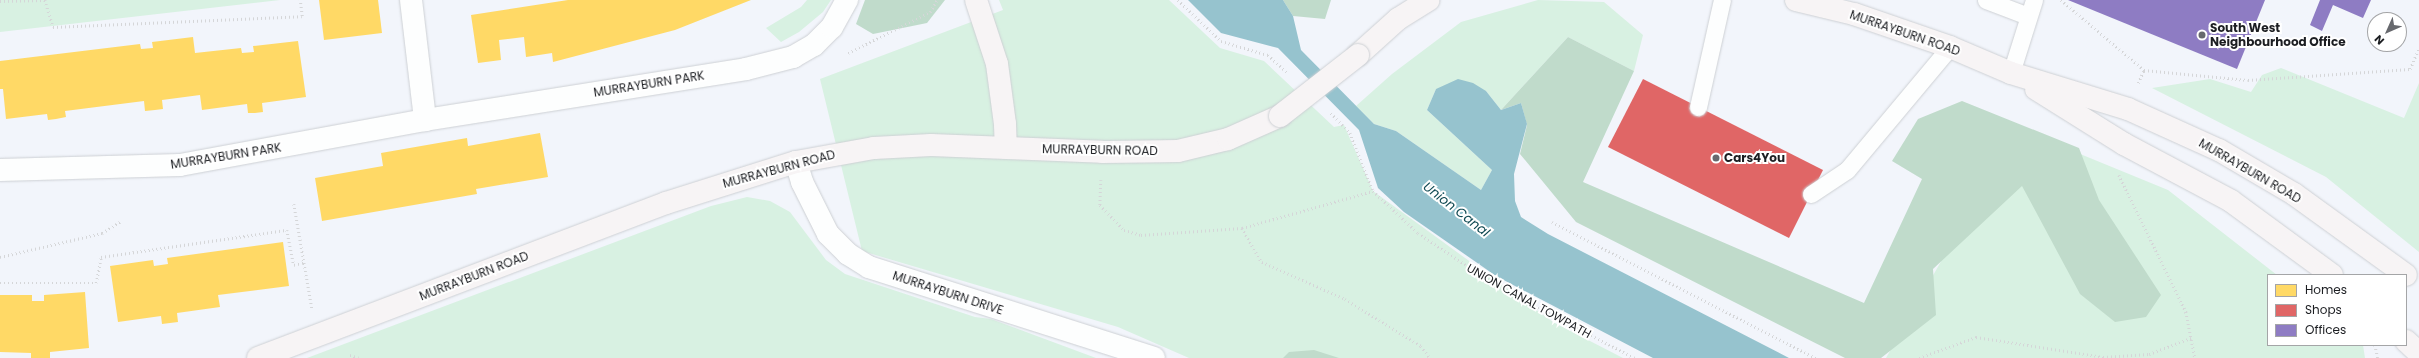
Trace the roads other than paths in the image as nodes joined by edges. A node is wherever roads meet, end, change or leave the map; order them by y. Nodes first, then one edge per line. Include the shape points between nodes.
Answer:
1 (411, 0) edge
2 (847, 0) edge
3 (976, 0) edge
4 (1429, 0) edge
5 (1722, 0) edge
6 (1796, 0) edge
7 (1986, 0) edge
8 (2034, 0) edge
9 (2028, 16) junction
10 (1950, 47) junction
11 (2011, 73) junction
12 (1698, 107) dead end
13 (425, 120) junction
14 (1006, 148) junction
15 (796, 162) junction
16 (0, 170) edge
17 (1811, 194) dead end
18 (2331, 274) edge
19 (2405, 274) edge
20 (2407, 276) edge
21 (2419, 284) edge
22 (2407, 342) edge
23 (2419, 353) edge
24 (258, 358) edge
25 (1154, 358) edge

1 - 13 street
2 - 13 street, MURRAYBURN PARK via 832,27 814,45 793,57 746,69
3 - 14 street via 997,64
4 - 14 street, MURRAYBURN ROAD, bridge via 1398,19 1358,55 1280,116 1228,139 1178,151 1102,152
5 - 12 lane
6 - 10 street, MURRAYBURN ROAD via 1854,14
7 - 9 lane
8 - 9 lane
9 - 11 lane
10 - 11 street, MURRAYBURN ROAD
10 - 17 lane via 1847,170
11 - 18 street, MURRAYBURN ROAD via 2124,144 2231,202
11 - 19 street, MURRAYBURN ROAD via 2128,109 2219,150 2294,194
13 - 16 street, MURRAYBURN PARK via 180,165
14 - 15 street, MURRAYBURN ROAD via 931,145 874,148
15 - 24 street, MURRAYBURN ROAD via 666,203
15 - 25 street, MURRAYBURN DRIVE via 802,182 828,234 848,254 869,267
20 - 21 street, MURRAYBURN ROAD
22 - 23 street

